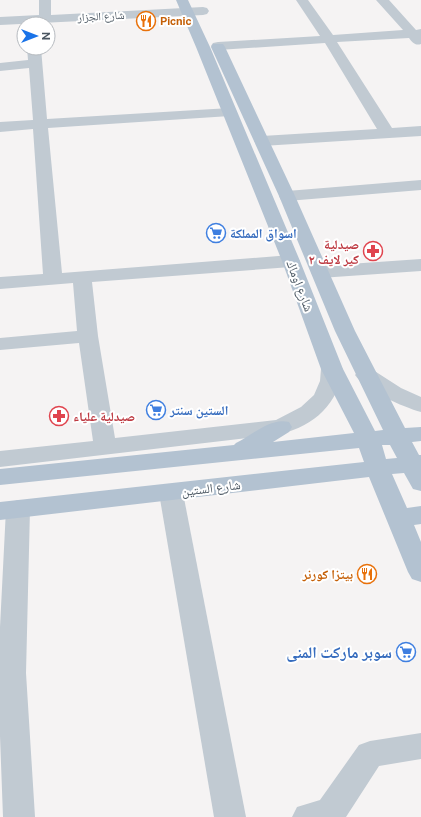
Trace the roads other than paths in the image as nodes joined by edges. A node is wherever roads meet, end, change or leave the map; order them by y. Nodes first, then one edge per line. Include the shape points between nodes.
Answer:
1 (45, 0) edge
2 (302, 0) edge
3 (382, 0) edge
4 (192, 6) edge
5 (39, 16) edge
6 (56, 19) edge
7 (0, 21) edge
8 (16, 21) edge
9 (417, 33) edge
10 (329, 39) junction
11 (421, 44) edge
12 (218, 46) junction
13 (34, 56) edge
14 (0, 67) edge
15 (230, 112) junction
16 (40, 124) junction
17 (0, 127) edge
18 (421, 130) edge
19 (387, 133) junction
20 (262, 142) junction
21 (421, 186) edge
22 (287, 196) junction
23 (291, 261) junction
24 (421, 265) edge
25 (320, 272) junction
26 (82, 276) junction
27 (53, 278) junction
28 (0, 283) edge
29 (88, 336) junction
30 (0, 344) edge
31 (332, 369) junction
32 (366, 375) junction
33 (421, 405) edge
34 (281, 427) junction
35 (421, 434) edge
36 (399, 437) junction
37 (368, 439) junction
38 (105, 448) junction
39 (228, 454) junction
40 (0, 459) edge
41 (378, 469) junction
42 (418, 470) edge
43 (0, 477) edge
44 (171, 493) junction
45 (9, 510) edge
46 (410, 517) edge
47 (421, 572) edge
48 (6, 674) edge
49 (421, 746) edge
50 (18, 817) edge
51 (230, 817) edge
52 (308, 817) edge

1 - 5 street
2 - 10 street
3 - 9 street
4 - 6 street, شارع الجزار
4 - 12 main road, شارع اوماك
4 - 15 main road, شارع اوماك
7 - 8 street, شارع الجزار
9 - 10 street
9 - 11 street
10 - 12 street
10 - 19 street
12 - 20 main road, شارع اوماك
13 - 14 street
13 - 16 street
15 - 16 street
15 - 23 main road, شارع اوماك
16 - 17 street
16 - 27 street
18 - 19 street
19 - 20 street
20 - 22 main road, شارع اوماك
21 - 22 street
22 - 25 main road, شارع اوماك
23 - 26 street
23 - 31 main road, شارع اوماك
24 - 25 street
25 - 32 main road, شارع اوماك
26 - 27 street
26 - 29 street
27 - 28 street
29 - 30 street
29 - 38 street
31 - 34 street via 326,393 316,407
31 - 37 main road, شارع اوماك
32 - 33 street via 393,393
32 - 36 main road, شارع اوماك
34 - 38 street
34 - 39 main road via 254,443
35 - 36 main road
36 - 37 main road
36 - 42 main road, شارع اوماك
37 - 39 main road
37 - 41 main road, شارع اوماك
38 - 40 street
39 - 43 main road
41 - 42 main road, شارع الستين
41 - 44 main road, شارع الستين
41 - 46 main road, شارع اوماك
44 - 45 main road, شارع الستين
44 - 51 street
45 - 48 street
46 - 47 main road, شارع اوماك
48 - 50 street
49 - 52 street via 370,754 330,813

